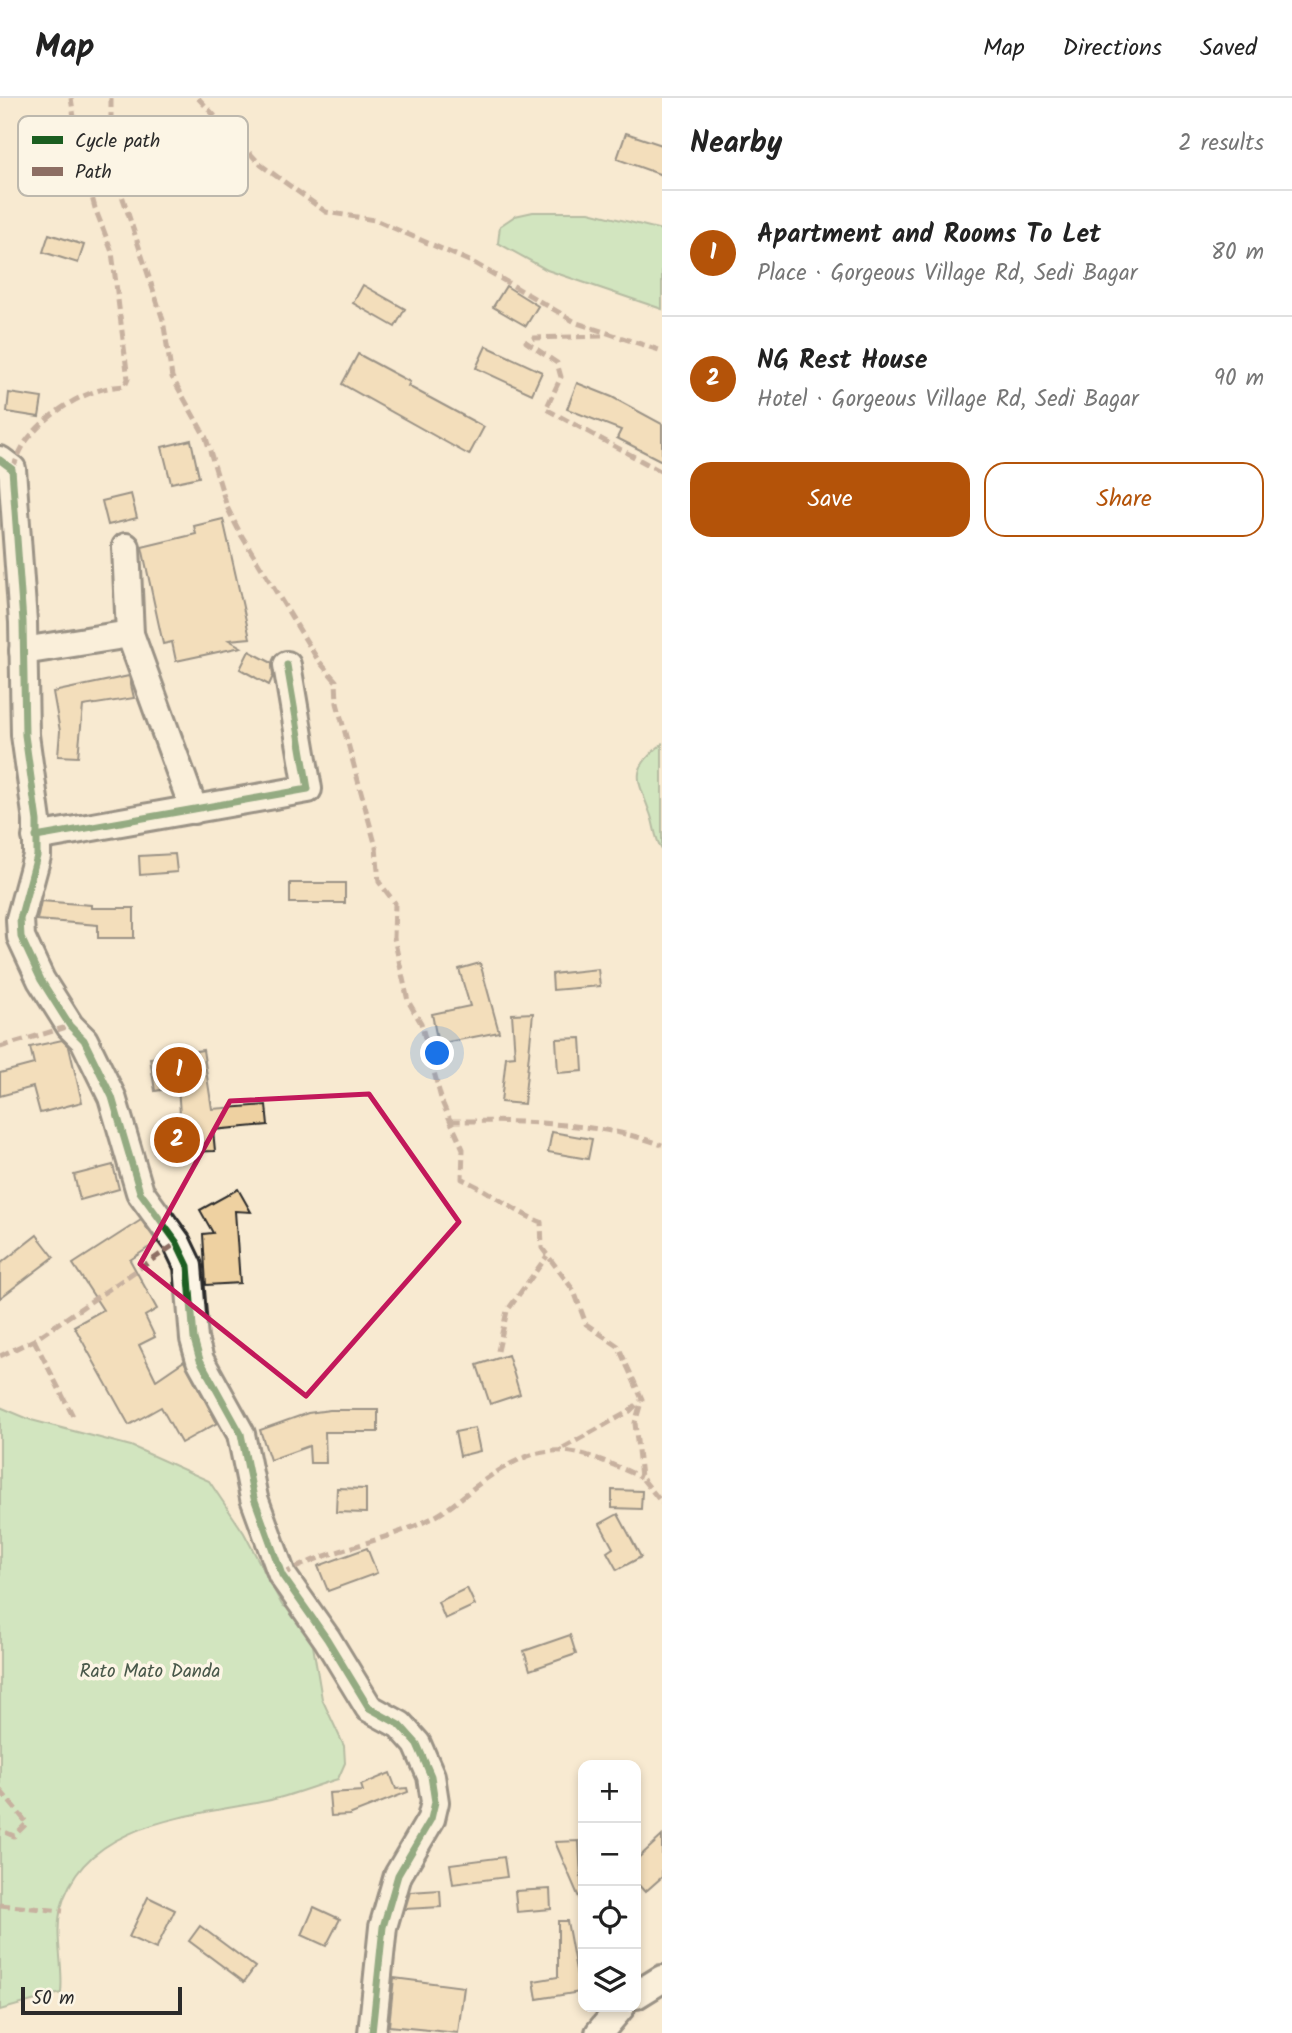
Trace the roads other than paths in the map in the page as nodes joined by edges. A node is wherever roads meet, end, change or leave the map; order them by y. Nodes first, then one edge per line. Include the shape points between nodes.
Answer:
1 (0, 460) edge
2 (126, 547) dead end
3 (130, 634) junction
4 (23, 651) junction
5 (288, 665) dead end
6 (194, 810) junction
7 (36, 837) junction
8 (662, 1979) edge
9 (641, 1992) edge
10 (617, 2012) edge
11 (372, 2033) edge
12 (599, 2033) edge

1 - 4 street via 12,468
2 - 3 street
3 - 4 street
3 - 6 street
4 - 7 street via 25,735
5 - 6 street via 308,789
6 - 7 street
7 - 11 street via 37,856 20,919 21,937 41,979 84,1040 112,1097 140,1192 188,1266 200,1360 242,1434 254,1498 282,1575 369,1708 400,1726 417,1744 431,1776 435,1802 431,1819 398,1875 383,1927
8 - 9 street
10 - 12 street

